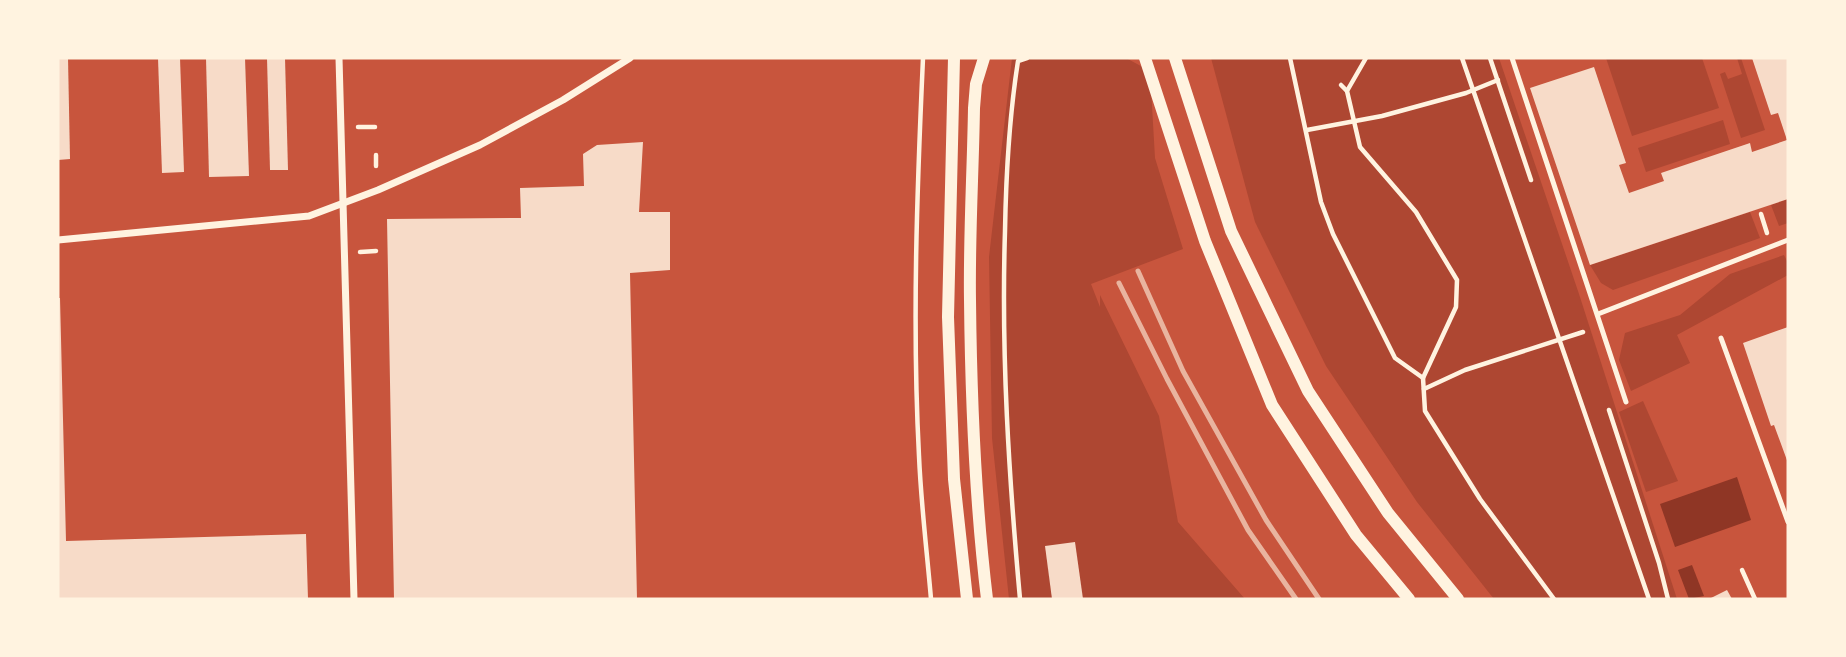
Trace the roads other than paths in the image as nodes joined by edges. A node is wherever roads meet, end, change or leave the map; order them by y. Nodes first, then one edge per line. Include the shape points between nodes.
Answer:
1 (339, 58) edge
2 (630, 58) edge
3 (954, 58) edge
4 (984, 58) edge
5 (1145, 58) edge
6 (1175, 58) edge
7 (1512, 58) edge
8 (342, 204) junction
9 (58, 240) edge
10 (1788, 240) edge
11 (1598, 314) junction
12 (1721, 338) dead end
13 (1626, 402) dead end
14 (1788, 522) edge
15 (354, 599) edge
16 (967, 599) edge
17 (986, 599) edge
18 (1409, 599) edge
19 (1458, 599) edge

1 - 8 street
2 - 8 street via 480,145
3 - 16 street via 948,317 954,479
4 - 17 street via 974,108 970,298 972,430
5 - 18 street via 1205,241 1272,405 1356,535
6 - 19 street via 1231,231 1308,391 1388,513
7 - 11 lane
8 - 9 street via 309,216
8 - 15 street
10 - 11 lane
11 - 13 lane
12 - 14 lane

